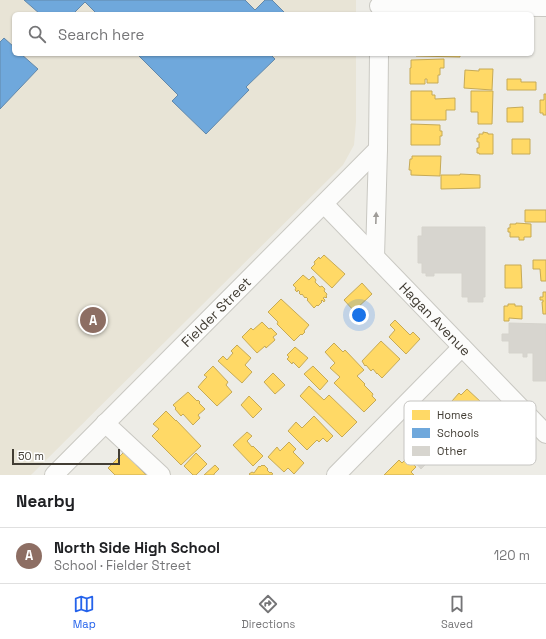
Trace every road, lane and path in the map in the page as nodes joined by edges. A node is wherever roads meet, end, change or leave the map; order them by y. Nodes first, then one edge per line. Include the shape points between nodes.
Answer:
1 (379, 7) edge
2 (546, 7) edge
3 (379, 56) edge
4 (378, 149) junction
5 (324, 204) junction
6 (375, 257) junction
7 (462, 347) junction
8 (409, 401) edge
9 (514, 401) edge
10 (404, 406) edge
11 (105, 423) junction
12 (536, 424) edge
13 (546, 434) edge
14 (54, 475) edge
15 (160, 475) edge
16 (336, 475) edge

1 - 2 street
3 - 4 street
4 - 5 street, Fielder Street
6 -> 4 street
5 - 6 street, Hagan Avenue
5 - 11 street, Fielder Street
6 - 7 street, Hagan Avenue
7 - 8 street
7 - 9 street, Hagan Avenue
10 - 16 street
11 - 14 street, Fielder Street
11 - 15 street
12 - 13 street, Hagan Avenue

